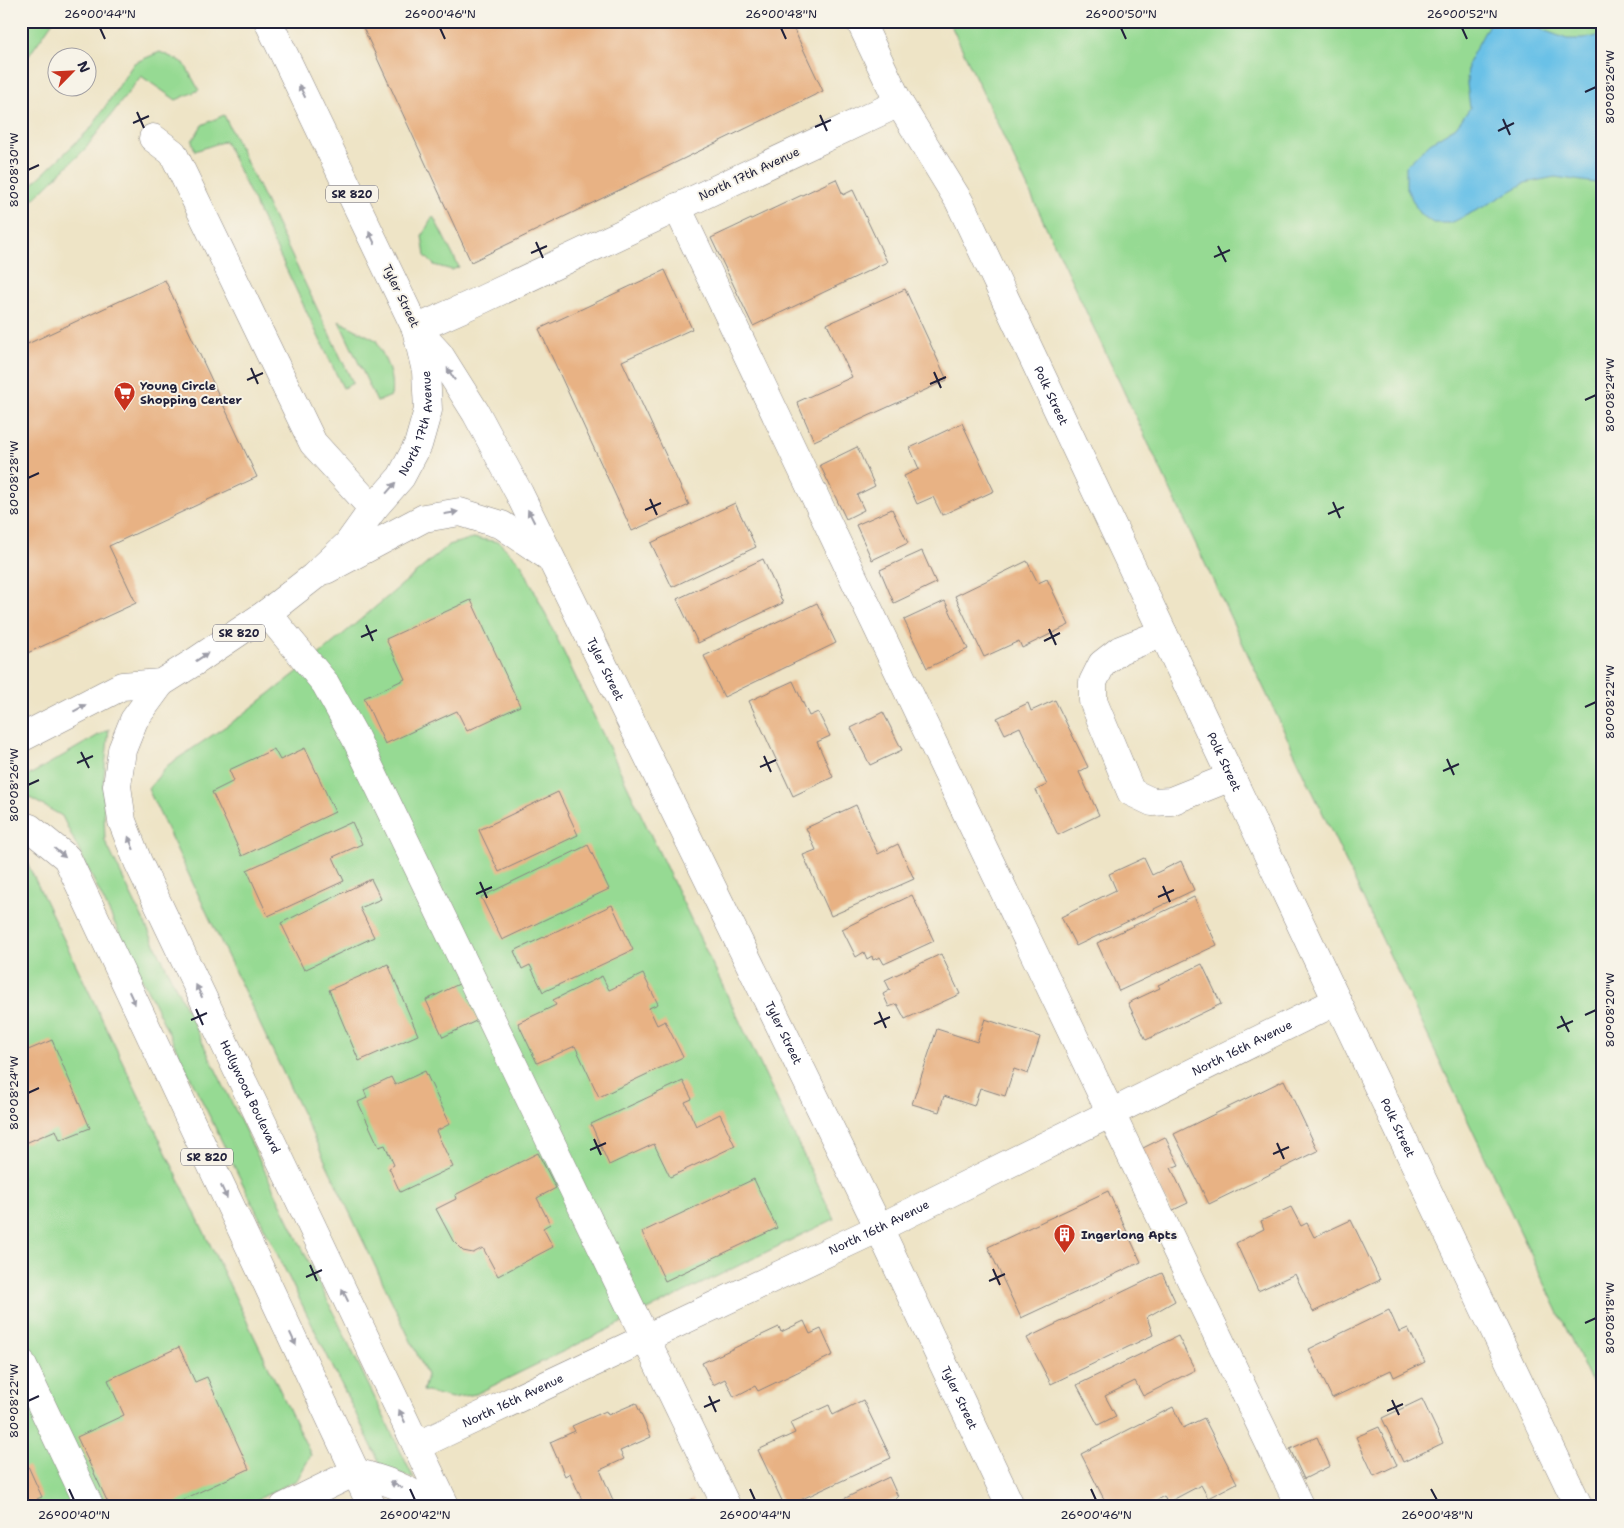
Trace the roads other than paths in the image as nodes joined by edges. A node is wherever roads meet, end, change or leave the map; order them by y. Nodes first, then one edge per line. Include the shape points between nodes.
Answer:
1 (268, 21) edge
2 (860, 21) edge
3 (899, 103) junction
4 (153, 138) dead end
5 (677, 208) junction
6 (416, 329) junction
7 (373, 509) junction
8 (553, 560) junction
9 (313, 577) junction
10 (268, 613) junction
11 (1163, 633) junction
12 (161, 683) junction
13 (29, 734) edge
14 (1231, 777) junction
15 (21, 825) edge
16 (1337, 1001) junction
17 (1111, 1113) junction
18 (879, 1228) junction
19 (646, 1338) junction
20 (21, 1362) edge
21 (416, 1446) junction
22 (355, 1472) junction
23 (90, 1507) edge
24 (284, 1507) edge
25 (372, 1507) edge
26 (433, 1507) edge
27 (446, 1507) edge
28 (727, 1507) edge
29 (1011, 1507) edge
30 (1300, 1507) edge
31 (1579, 1507) edge

6 -> 1 street, Tyler Street / SR 820
2 - 3 street, Polk Street
3 - 5 street, North 17th Avenue
3 - 11 street, Polk Street via 959,201
4 - 7 street via 173,153 313,443
5 - 6 street, North 17th Avenue
5 - 17 street
7 -> 6 street, North 17th Avenue / SR 820 via 400,477 418,445 428,410 426,370
8 -> 6 street, Tyler Street via 476,413 439,354
7 - 9 street, North 17th Avenue / SR 820 via 348,544
9 -> 8 street, Tyler Street via 424,518 460,512 502,524
8 - 18 street, Tyler Street
9 - 10 street, North 17th Avenue / SR 820
12 -> 10 street, North 17th Avenue / SR 820
10 - 19 street via 325,683 355,738
11 - 14 street, Polk Street
11 - 14 street via 1120,650 1102,664 1093,682 1093,701 1131,792 1152,802 1172,801
13 -> 12 street, North 17th Avenue via 122,686
21 -> 12 street, Hollywood Boulevard / SR 820 via 138,862 122,821 117,786 122,750 134,720
14 - 16 street, Polk Street
15 -> 22 street, SR 820 via 30,828 67,858
16 - 17 street, North 16th Avenue
16 - 31 street, Polk Street
17 - 18 street, North 16th Avenue
17 - 30 street
18 - 19 street, North 16th Avenue
18 - 29 street, Tyler Street
19 - 21 street, North 16th Avenue
19 - 28 street
20 - 23 street
21 - 27 street, Hollywood Boulevard / SR 820
22 - 24 street
22 - 25 street, SR 820
26 -> 22 street via 420,1496 387,1480

